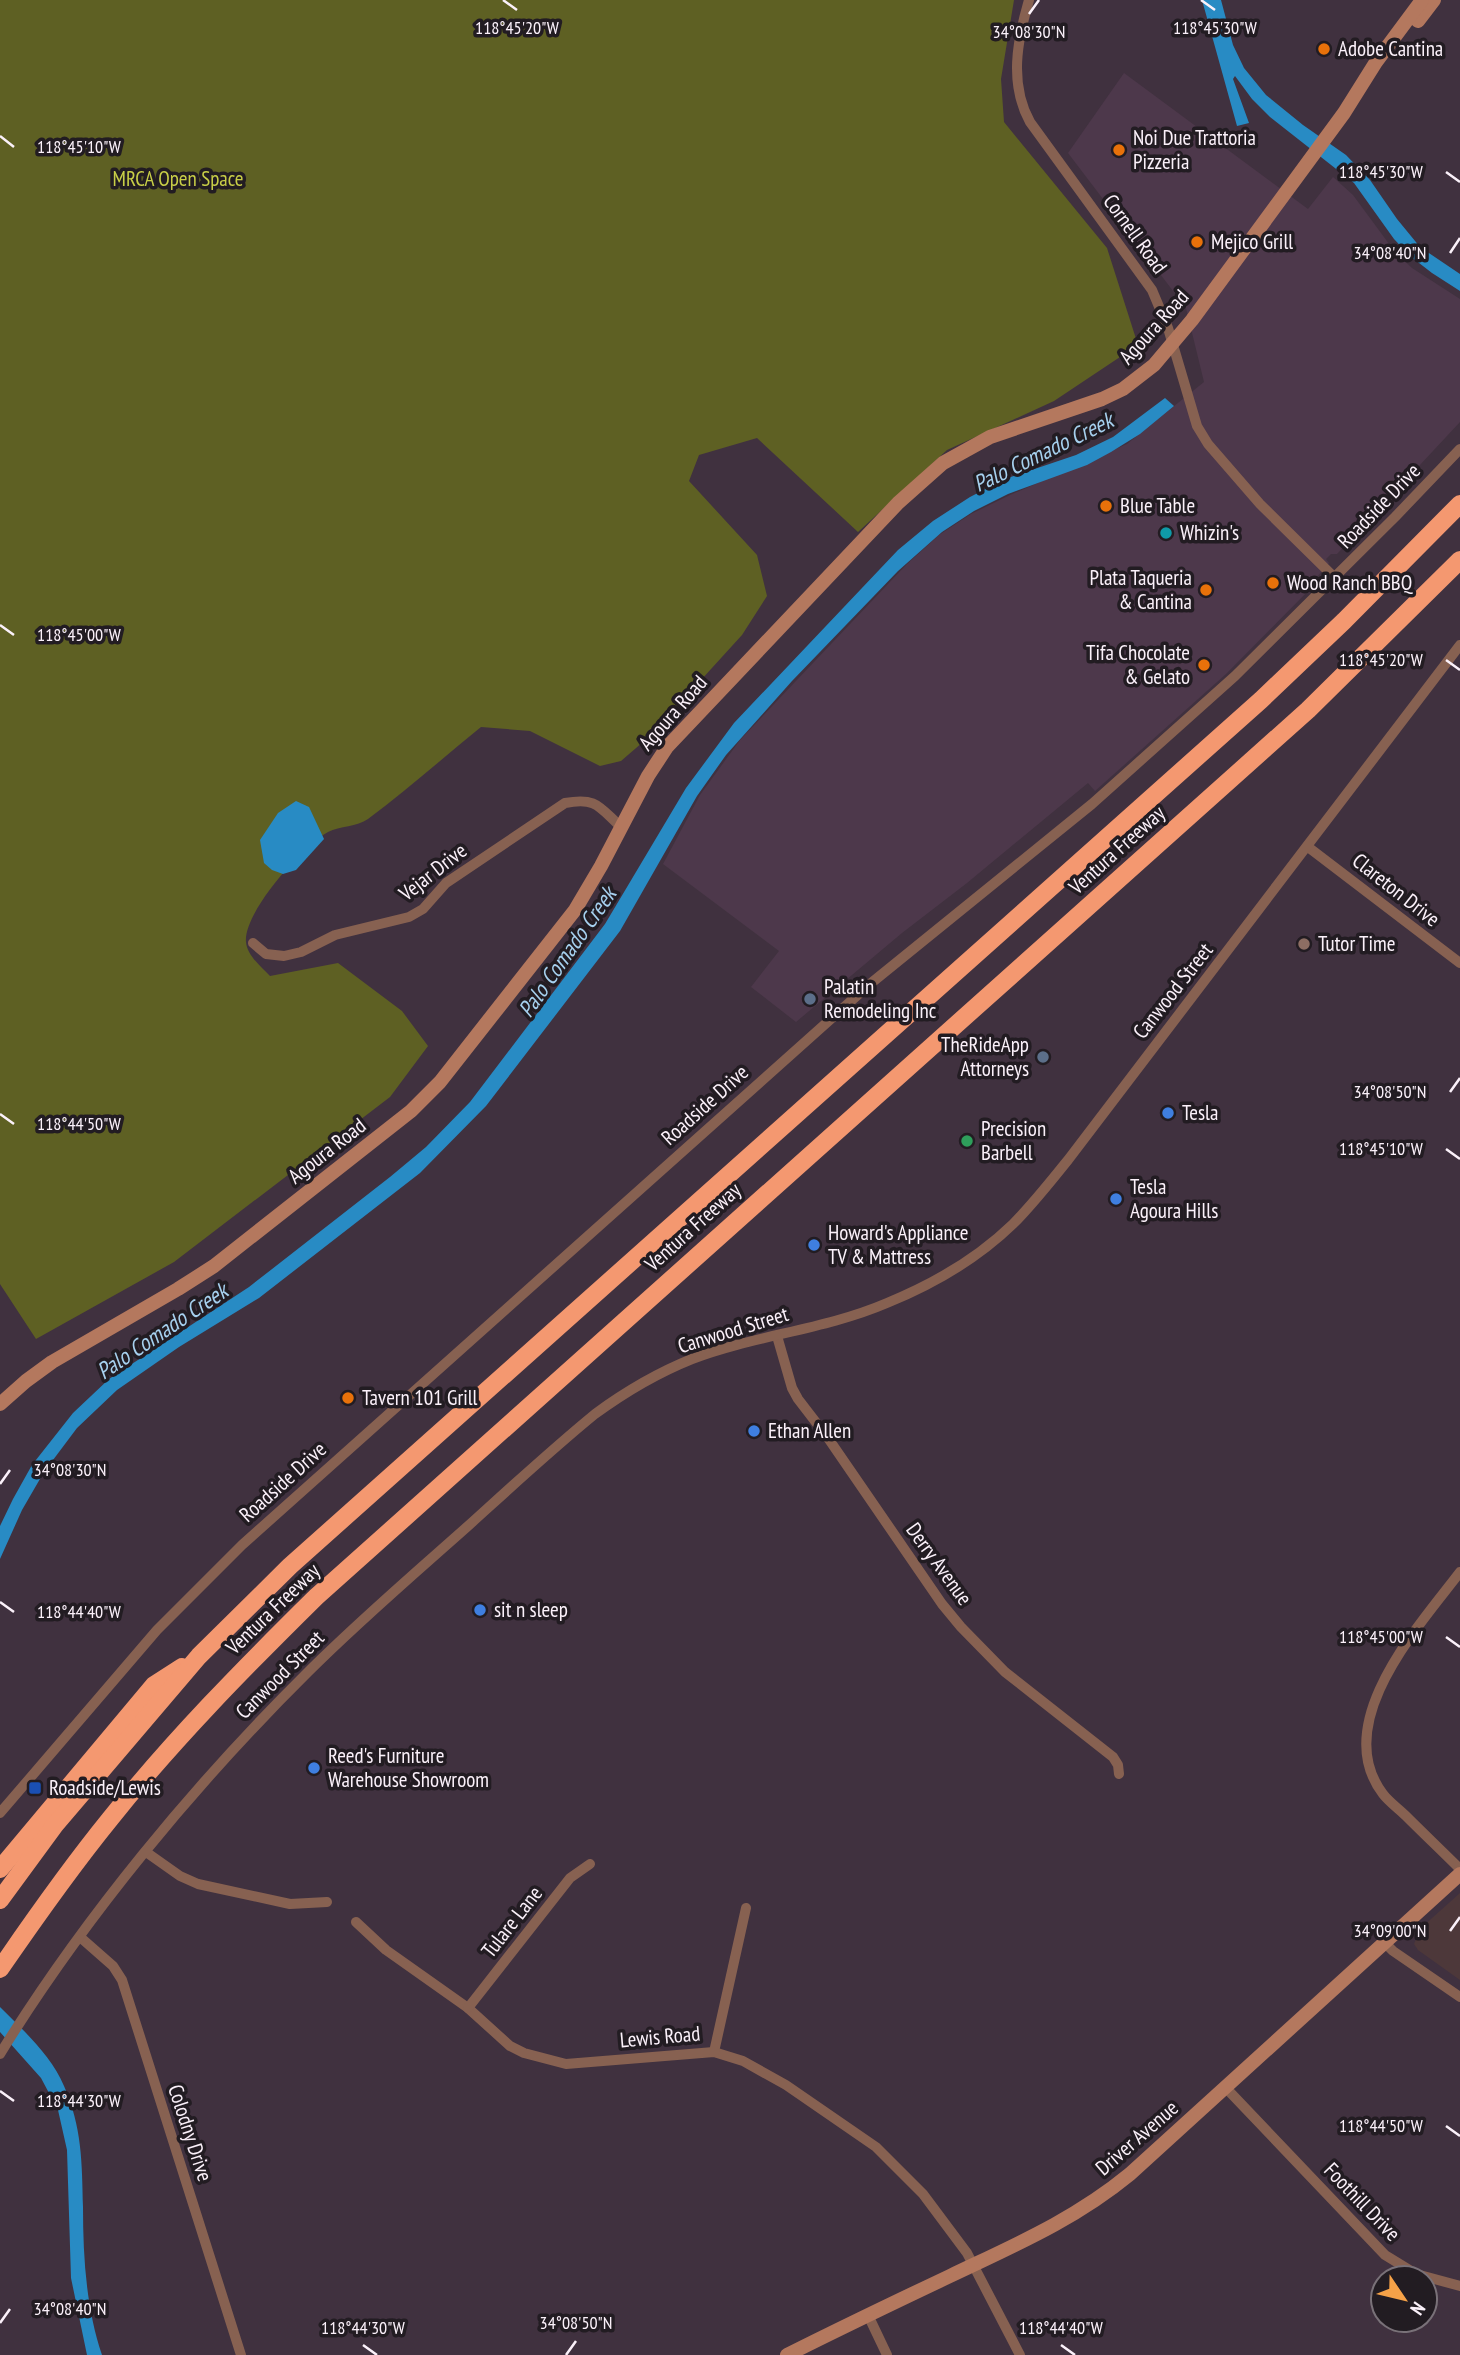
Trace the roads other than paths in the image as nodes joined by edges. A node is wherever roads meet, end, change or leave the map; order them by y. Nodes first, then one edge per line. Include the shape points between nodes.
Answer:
1 (1028, 0) edge
2 (1422, 0) edge
3 (1434, 0) edge
4 (1357, 95) junction
5 (1172, 344) junction
6 (1460, 449) edge
7 (1460, 504) edge
8 (1460, 560) edge
9 (1335, 578) junction
10 (1460, 645) edge
11 (621, 827) junction
12 (1308, 847) junction
13 (253, 943) dead end
14 (1460, 963) edge
15 (777, 1336) junction
16 (0, 1404) edge
17 (1460, 1572) edge
18 (200, 1656) junction
19 (1119, 1774) dead end
20 (0, 1813) edge
21 (146, 1852) junction
22 (590, 1864) dead end
23 (0, 1869) edge
24 (1460, 1871) edge
25 (0, 1900) edge
26 (327, 1902) dead end
27 (746, 1908) dead end
28 (356, 1922) dead end
29 (80, 1937) junction
30 (1384, 1942) junction
31 (0, 1969) edge
32 (1460, 1997) edge
33 (468, 2008) junction
34 (2, 2052) edge
35 (714, 2052) junction
36 (1226, 2088) junction
37 (973, 2265) junction
38 (1460, 2286) edge
39 (868, 2315) junction
40 (241, 2355) edge
41 (787, 2355) edge
42 (887, 2355) edge
43 (1020, 2355) edge

1 - 5 street, Cornell Road via 1016,82 1022,109 1143,274 1161,307
2 - 4 main road, Agoura Road
3 - 4 main road, Agoura Road via 1369,86
4 - 5 main road, Agoura Road
5 - 9 street, Cornell Road via 1197,426 1208,444 1260,504
5 - 11 main road, Agoura Road via 1123,389 1076,410 990,437 918,483 667,747
6 - 9 street, Roadside Drive
7 - 18 highway, Ventura Freeway via 1261,700 290,1566
8 - 31 highway, Ventura Freeway via 1308,710 316,1597 236,1676 110,1819
9 - 20 street, Roadside Drive via 1235,676 1092,804 870,984 242,1545 157,1630
10 - 12 street, Canwood Street
11 - 13 street, Vejar Drive via 596,803 565,803 446,883 423,909 409,917 335,935 284,957 266,954
11 - 16 main road, Agoura Road via 575,910 440,1082 411,1111 214,1266 52,1362
12 - 14 street, Clareton Drive
12 - 15 street, Canwood Street via 1068,1160 1010,1227 919,1289 857,1314
15 - 19 street, Derry Avenue via 798,1399 936,1597 1005,1672 1113,1757
15 - 21 street, Canwood Street via 693,1359 632,1388 594,1413 308,1672
17 - 24 street via 1385,1676 1367,1733 1372,1775 1383,1794
18 - 23 highway via 153,1685
18 - 25 highway, Ventura Freeway via 55,1825
21 - 26 street via 198,1884 290,1904
21 - 29 street, Canwood Street
22 - 33 street, Tulare Lane via 570,1878
24 - 30 main road, Driver Avenue
27 - 35 street
28 - 33 street, Lewis Road via 386,1950
29 - 34 street, Canwood Street
29 - 40 street, Colodny Drive via 122,1980
30 - 32 street
30 - 36 main road, Driver Avenue
33 - 35 street, Lewis Road via 510,2046 555,2062
35 - 37 street, Lewis Road via 779,2080 876,2147 923,2194
36 - 37 main road, Driver Avenue via 1100,2198
36 - 38 street, Foothill Drive via 1385,2255 1416,2274
37 - 39 main road, Driver Avenue
37 - 43 street, Lewis Road
39 - 41 main road, Driver Avenue
39 - 42 street

